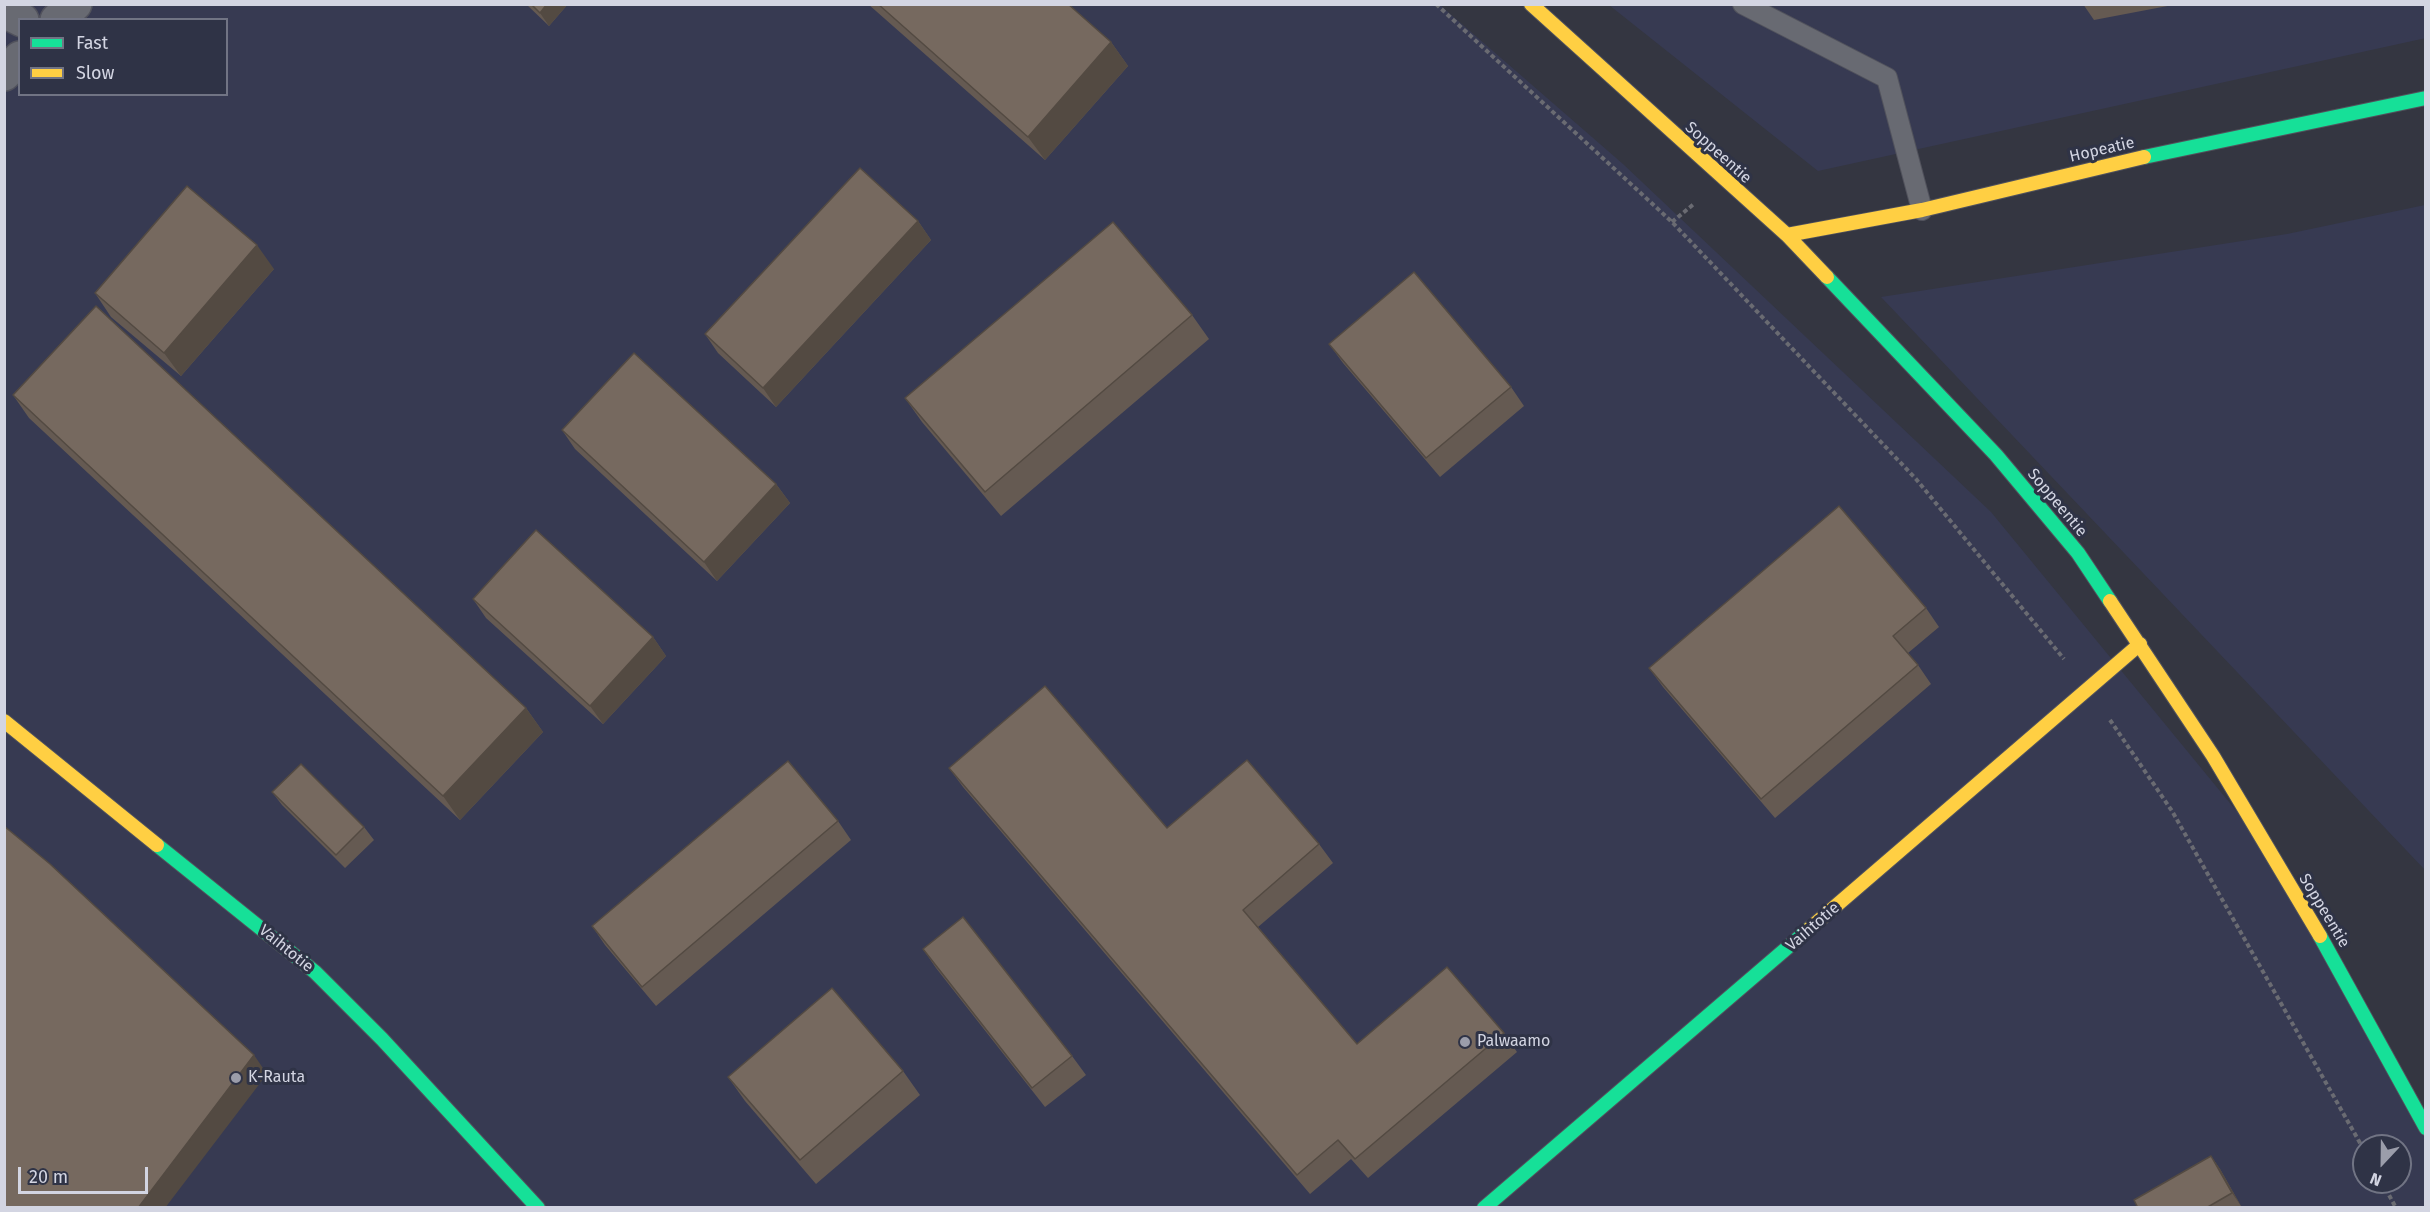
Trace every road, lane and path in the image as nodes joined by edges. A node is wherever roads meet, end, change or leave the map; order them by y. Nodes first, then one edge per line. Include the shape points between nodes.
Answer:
1 (75, 4) edge
2 (1436, 4) edge
3 (1531, 4) edge
4 (1743, 4) edge
5 (4, 11) edge
6 (18, 18) edge
7 (59, 18) edge
8 (18, 60) edge
9 (4, 74) edge
10 (2426, 98) edge
11 (1922, 210) junction
12 (1787, 236) junction
13 (2140, 644) junction
14 (2089, 690) junction
15 (4, 721) edge
16 (2426, 1128) edge
17 (2355, 1134) edge
18 (2388, 1194) edge
19 (538, 1208) edge
20 (1484, 1208) edge
21 (2396, 1208) edge

1 - 7 street
2 - 14 path via 1672,222 1778,333 1916,479
3 - 12 street, Soppeentie
4 - 11 lane via 1887,78
5 - 6 street
8 - 9 street
10 - 11 street, Hopeatie via 2102,166
11 - 12 street, Hopeatie
12 - 13 street, Soppeentie via 1996,454 2078,553
13 - 14 street, Vaihtotie
13 - 16 street, Soppeentie via 2213,756 2336,963
14 - 17 path via 2172,811
14 - 20 street, Vaihtotie
15 - 19 street, Vaihtotie via 315,972
18 - 21 path

